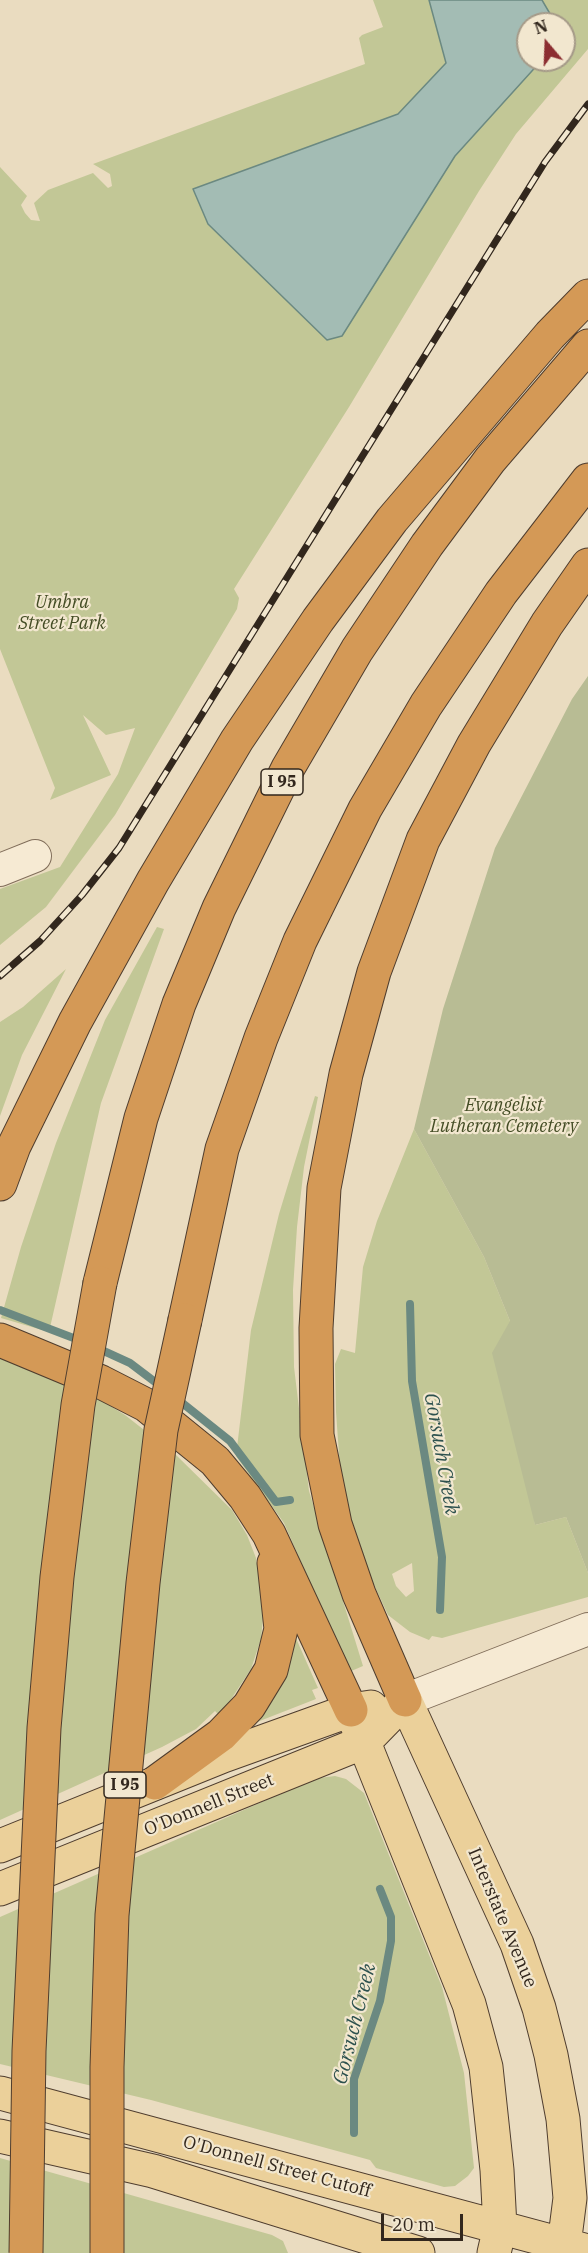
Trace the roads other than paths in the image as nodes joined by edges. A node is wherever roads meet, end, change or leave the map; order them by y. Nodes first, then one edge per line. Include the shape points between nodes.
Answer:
1 (588, 296) edge
2 (588, 346) edge
3 (588, 480) edge
4 (588, 565) edge
5 (35, 856) dead end
6 (0, 870) edge
7 (0, 1184) edge
8 (0, 1340) edge
9 (269, 1534) junction
10 (588, 1629) edge
11 (405, 1700) junction
12 (351, 1710) junction
13 (364, 1742) junction
14 (155, 1783) junction
15 (0, 1846) edge
16 (0, 1889) edge
17 (0, 2093) edge
18 (0, 2136) edge
19 (497, 2240) edge
20 (572, 2249) edge
21 (26, 2253) edge
22 (107, 2253) edge
23 (418, 2253) edge

1 - 7 highway via 392,520 237,740 75,1022 14,1146
2 - 21 highway, I 95, bridge via 490,460 427,545 357,650 288,768 219,908 179,1004 141,1118 100,1282 78,1405 57,1577 44,1728 29,2051
3 - 22 highway, I 95, bridge via 501,593 426,705 365,809 300,941 222,1149 161,1430 143,1583 112,1915
4 - 11 highway via 474,744 423,840 374,972 346,1074 324,1188 316,1328 317,1435 335,1524 359,1594
5 - 6 street
8 - 9 highway via 146,1405 215,1461
9 - 12 highway
9 - 14 highway via 281,1629 271,1670 249,1706 221,1735
10 - 11 street, O'Donnell Street
11 - 12 main road, O'Donnell Street
11 - 13 main road, O'Donnell Street
11 - 20 main road, Interstate Avenue via 517,1944 539,2008 563,2119
12 - 13 main road
12 - 14 main road, O'Donnell Street
13 - 16 main road, O'Donnell Street
13 - 19 main road via 469,2004 486,2067 493,2123
14 - 15 main road, O'Donnell Street
17 - 19 main road, O'Donnell Street Cutoff
18 - 23 main road, O'Donnell Street Cutoff via 153,2171
19 - 20 main road, O'Donnell Street Cutoff

